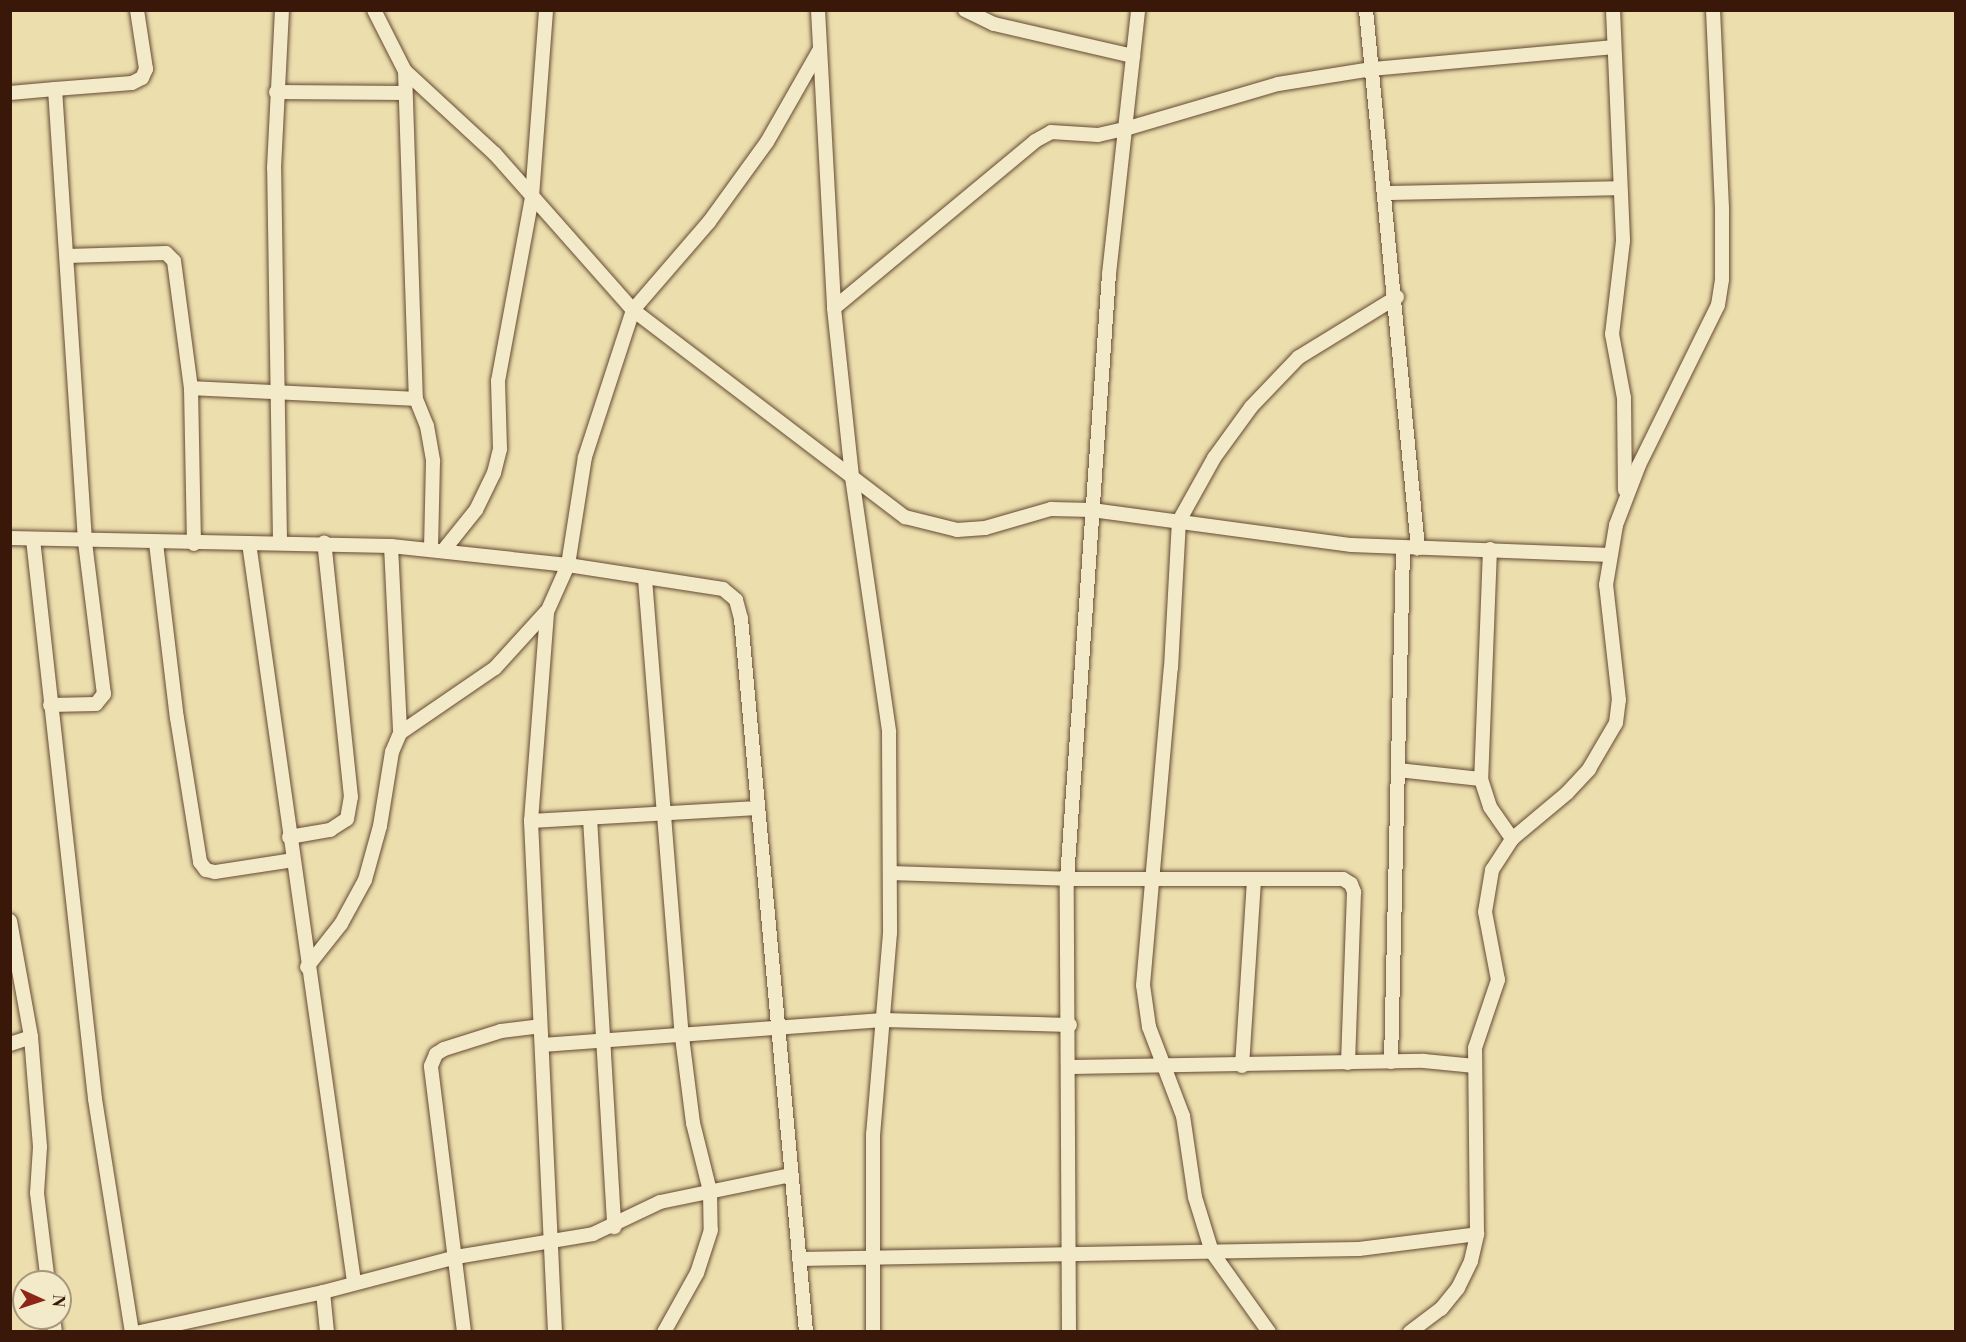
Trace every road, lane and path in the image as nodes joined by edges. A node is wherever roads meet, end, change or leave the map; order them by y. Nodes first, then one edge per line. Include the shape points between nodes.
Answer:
1 (137, 10) edge
2 (282, 10) edge
3 (374, 10) edge
4 (546, 10) edge
5 (818, 10) edge
6 (965, 10) edge
7 (1138, 10) edge
8 (1366, 10) edge
9 (1613, 10) edge
10 (1713, 10) edge
11 (993, 17) edge
12 (1613, 47) junction
13 (820, 49) junction
14 (1133, 56) junction
15 (1372, 69) junction
16 (405, 71) junction
17 (55, 89) junction
18 (276, 92) junction
19 (10, 93) edge
20 (405, 93) junction
21 (1125, 129) junction
22 (1620, 188) junction
23 (1385, 193) junction
24 (532, 197) junction
25 (67, 256) junction
26 (1397, 297) junction
27 (834, 308) junction
28 (633, 310) junction
29 (191, 388) junction
30 (276, 395) junction
31 (416, 399) junction
32 (852, 477) junction
33 (1625, 498) junction
34 (1092, 510) junction
35 (1179, 521) junction
36 (10, 538) edge
37 (33, 539) junction
38 (85, 542) junction
39 (280, 542) junction
40 (324, 542) junction
41 (156, 543) junction
42 (249, 543) junction
43 (194, 544) junction
44 (391, 546) junction
45 (1403, 549) junction
46 (1418, 549) junction
47 (1490, 549) junction
48 (437, 551) junction
49 (1610, 555) junction
50 (568, 565) junction
51 (645, 579) junction
52 (547, 612) junction
53 (50, 705) junction
54 (400, 733) junction
55 (1398, 770) junction
56 (1481, 779) junction
57 (758, 808) junction
58 (663, 814) junction
59 (590, 818) junction
60 (531, 821) junction
61 (289, 837) junction
62 (1512, 839) junction
63 (292, 860) junction
64 (890, 873) junction
65 (1066, 879) junction
66 (1151, 879) junction
67 (1254, 879) junction
68 (10, 921) edge
69 (308, 967) junction
70 (883, 1020) junction
71 (1070, 1024) junction
72 (540, 1026) junction
73 (778, 1029) junction
74 (32, 1037) junction
75 (682, 1037) junction
76 (603, 1043) junction
77 (10, 1044) edge
78 (542, 1046) junction
79 (1391, 1062) junction
80 (1348, 1063) junction
81 (1166, 1066) junction
82 (1242, 1066) junction
83 (1475, 1066) junction
84 (1071, 1067) junction
85 (790, 1175) junction
86 (710, 1191) junction
87 (614, 1227) junction
88 (1477, 1234) junction
89 (548, 1239) junction
90 (1212, 1252) junction
91 (1068, 1254) junction
92 (456, 1257) junction
93 (873, 1258) junction
94 (799, 1259) junction
95 (47, 1270) edge
96 (354, 1282) junction
97 (323, 1292) junction
98 (132, 1332) edge
99 (140, 1332) edge
100 (327, 1332) edge
101 (464, 1332) edge
102 (555, 1332) edge
103 (664, 1332) edge
104 (806, 1332) edge
105 (873, 1332) edge
106 (1069, 1332) edge
107 (1269, 1332) edge
108 (1410, 1332) edge

1 - 17 street via 146,69 142,78 132,83
2 - 18 street
3 - 16 street via 391,51
4 - 24 street
5 - 13 street
6 - 11 street
7 - 14 street
8 - 15 street
9 - 12 street
10 - 33 street via 1722,208 1718,305
11 - 14 street
12 - 15 street
12 - 22 street
13 - 27 street
13 - 28 street via 767,142 709,222
14 - 21 street
15 - 21 street via 1278,84
15 - 23 street
16 - 20 street
16 - 24 street via 495,154
17 - 19 street
17 - 25 street
18 - 20 street
18 - 30 street
20 - 31 street
21 - 27 street via 1098,135 1051,132 1035,141
21 - 34 street via 1108,274
22 - 23 street
22 - 33 street via 1623,241 1612,334 1624,398
23 - 26 street
24 - 28 street
24 - 48 street via 502,350 498,381 500,449 494,473 476,510
25 - 29 street via 171,256
25 - 38 street
26 - 35 street via 1299,357 1251,407 1214,458
26 - 46 street
27 - 32 street
28 - 32 street
28 - 50 street via 585,457
29 - 30 street
29 - 43 street
30 - 31 street
30 - 39 street
31 - 48 street via 427,426 433,461
32 - 34 street via 905,517 932,527 985,528 1052,509
32 - 64 street via 889,732
33 - 49 street
34 - 35 street
34 - 65 street
35 - 45 street
35 - 66 street via 1171,668
36 - 37 street
37 - 38 street
37 - 53 street
38 - 41 street
38 - 53 street via 104,694 96,704
39 - 40 street
39 - 42 street
40 - 44 street
40 - 61 street via 351,797 347,819 330,830
41 - 43 street
41 - 63 street via 177,718 200,862 206,870 215,872
42 - 43 street
42 - 61 street
44 - 48 street
44 - 54 street
45 - 46 street
45 - 55 street
46 - 47 street
47 - 49 street
47 - 56 street
48 - 50 street
49 - 62 street via 1606,585 1619,700 1616,723 1589,769 1568,793
50 - 51 street
50 - 52 street
51 - 57 street via 723,589 736,600
51 - 58 street
52 - 54 street via 495,668
52 - 60 street
53 - 98 street via 95,1099
54 - 69 street via 392,752 380,826 365,880 341,924
55 - 56 street
55 - 79 street
56 - 62 street via 1490,807
57 - 58 street
57 - 73 street
58 - 59 street
58 - 75 street
59 - 60 street
59 - 76 street
60 - 72 street
61 - 63 street
62 - 83 street via 1500,853 1487,891 1486,921 1498,980 1479,1031
63 - 69 street
64 - 65 street
64 - 70 street
65 - 66 street
65 - 71 street
66 - 67 street
66 - 81 street via 1143,985 1149,1027
67 - 80 street via 1343,879 1351,884 1354,892
67 - 82 street
68 - 74 street
69 - 96 street
70 - 71 street
70 - 73 street
70 - 93 street via 873,1134
71 - 84 street
72 - 78 street
72 - 92 street via 501,1031 444,1049 436,1054 431,1066
73 - 75 street
73 - 85 street
74 - 77 street
74 - 95 street via 40,1147 37,1193
75 - 76 street
75 - 86 street via 693,1123
76 - 78 street
76 - 87 street
78 - 89 street
79 - 80 street
79 - 83 street
80 - 82 street
81 - 82 street
81 - 84 street
81 - 90 street via 1183,1116 1195,1197
83 - 88 street
84 - 91 street
85 - 86 street
85 - 94 street
86 - 87 street via 660,1202
86 - 103 street via 711,1230 697,1273
87 - 89 street via 593,1234
88 - 90 street via 1359,1249
88 - 108 street via 1471,1261 1458,1288 1441,1309
89 - 92 street
89 - 102 street
90 - 91 street
90 - 107 street
91 - 93 street
91 - 106 street
92 - 96 street
92 - 101 street
93 - 94 street
93 - 105 street
94 - 104 street
96 - 97 street
97 - 99 street
97 - 100 street

